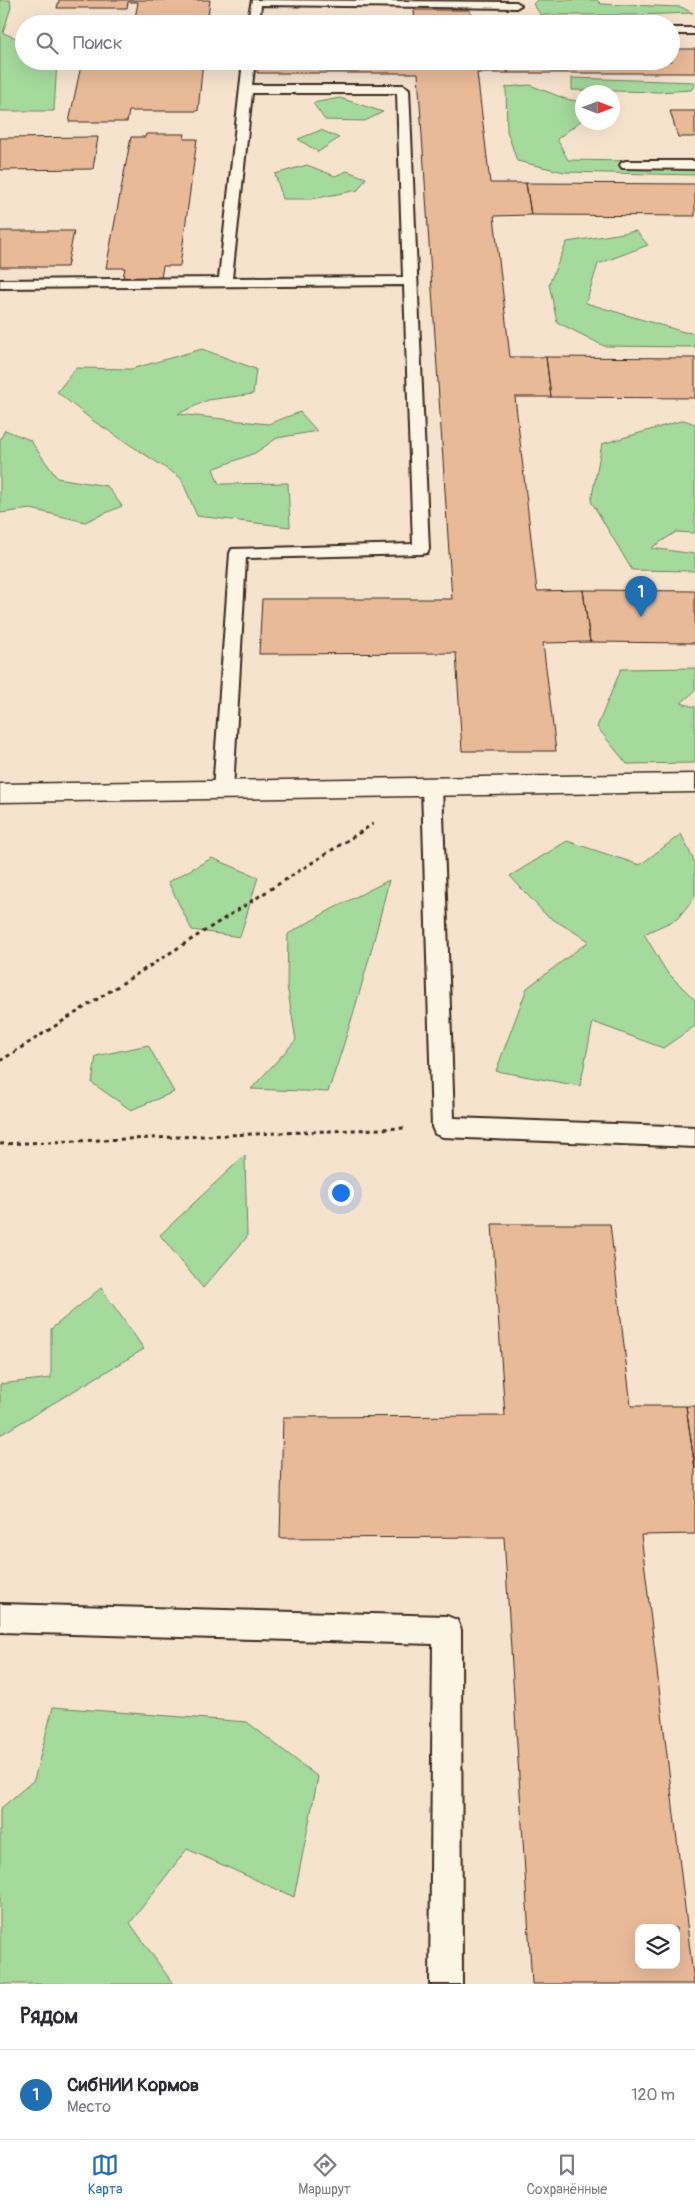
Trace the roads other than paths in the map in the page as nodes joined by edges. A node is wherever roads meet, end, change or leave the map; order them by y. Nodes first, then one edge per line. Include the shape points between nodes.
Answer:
1 (282, 1) edge
2 (516, 6) edge
3 (254, 15) edge
4 (680, 31) edge
5 (695, 31) edge
6 (248, 70) edge
7 (246, 88) junction
8 (626, 165) dead end
9 (695, 165) edge
10 (411, 281) junction
11 (225, 282) junction
12 (0, 284) edge
13 (695, 782) edge
14 (432, 786) junction
15 (223, 790) junction
16 (0, 793) edge
17 (695, 1137) edge
18 (0, 1618) edge
19 (446, 1984) edge

1 - 2 lane
1 - 3 lane via 256,2
4 - 5 lane
6 - 7 lane
7 - 10 lane via 403,88
7 - 11 lane
8 - 9 lane
10 - 11 lane
10 - 15 lane via 421,550 238,553
11 - 12 lane
13 - 14 street
14 - 15 street
14 - 17 lane via 443,1127
15 - 16 street
18 - 19 lane via 447,1630

